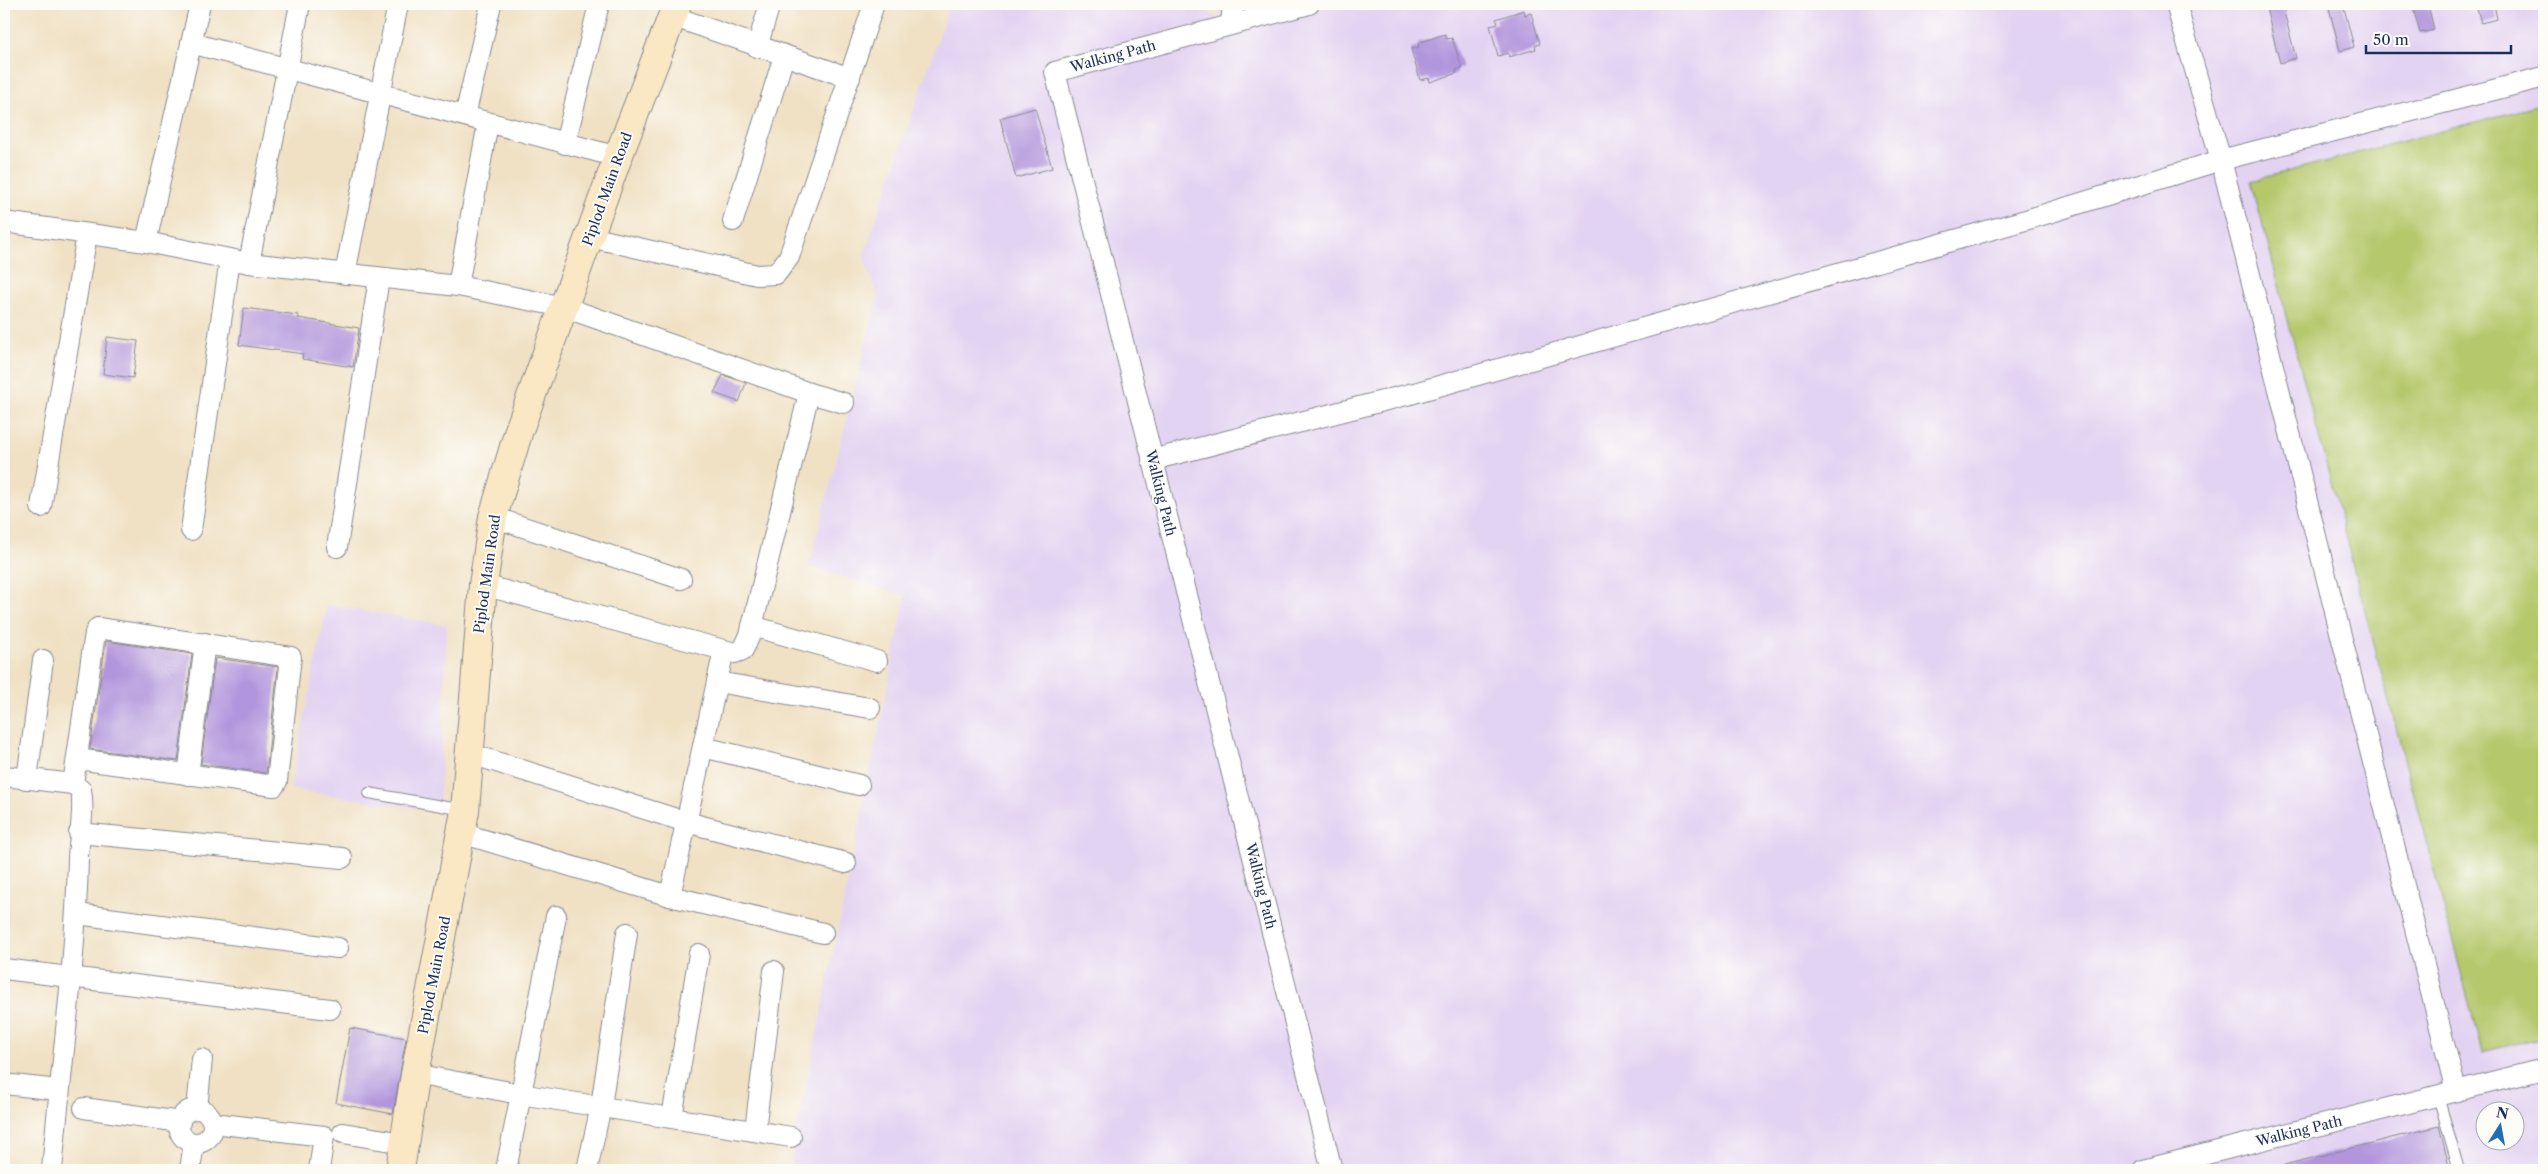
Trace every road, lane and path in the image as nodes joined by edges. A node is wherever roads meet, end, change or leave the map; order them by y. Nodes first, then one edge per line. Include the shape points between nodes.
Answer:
1 (200, 4) edge
2 (300, 4) edge
3 (398, 4) edge
4 (491, 4) edge
5 (599, 4) edge
6 (770, 4) edge
7 (874, 4) edge
8 (1233, 4) edge
9 (1309, 4) edge
10 (2176, 4) edge
11 (675, 10) edge
12 (1231, 24) junction
13 (191, 42) junction
14 (757, 47) junction
15 (784, 56) junction
16 (287, 67) junction
17 (2544, 77) edge
18 (850, 78) junction
19 (381, 92) junction
20 (464, 116) junction
21 (488, 122) junction
22 (565, 144) junction
23 (618, 157) junction
24 (2221, 160) junction
25 (733, 221) dead end
26 (4, 222) edge
27 (87, 234) junction
28 (590, 236) junction
29 (146, 242) junction
30 (239, 261) junction
31 (345, 274) junction
32 (379, 278) junction
33 (458, 286) junction
34 (564, 307) junction
35 (808, 393) junction
36 (844, 403) dead end
37 (1152, 459) junction
38 (41, 507) dead end
39 (493, 517) junction
40 (191, 530) dead end
41 (337, 547) dead end
42 (680, 580) dead end
43 (483, 585) junction
44 (752, 626) junction
45 (205, 643) junction
46 (724, 650) junction
47 (43, 660) dead end
48 (877, 661) dead end
49 (717, 682) junction
50 (870, 708) dead end
51 (703, 747) junction
52 (468, 753) junction
53 (77, 759) junction
54 (4, 776) edge
55 (188, 776) junction
56 (27, 779) junction
57 (73, 784) junction
58 (859, 785) dead end
59 (369, 794) dead end
60 (463, 822) junction
61 (686, 822) junction
62 (79, 833) junction
63 (342, 858) dead end
64 (846, 863) dead end
65 (670, 896) junction
66 (77, 914) junction
67 (556, 916) dead end
68 (627, 933) dead end
69 (823, 933) dead end
70 (338, 948) dead end
71 (699, 954) dead end
72 (4, 969) edge
73 (774, 971) dead end
74 (70, 976) junction
75 (330, 1009) dead end
76 (202, 1059) dead end
77 (2544, 1069) edge
78 (415, 1074) junction
79 (4, 1084) edge
80 (59, 1090) junction
81 (520, 1094) junction
82 (2447, 1094) junction
83 (602, 1106) junction
84 (84, 1108) dead end
85 (196, 1109) junction
86 (672, 1118) junction
87 (180, 1122) junction
88 (213, 1123) junction
89 (755, 1131) junction
90 (343, 1133) dead end
91 (791, 1137) dead end
92 (194, 1143) junction
93 (403, 1143) junction
94 (52, 1170) edge
95 (190, 1170) edge
96 (319, 1170) edge
97 (400, 1170) edge
98 (506, 1170) edge
99 (587, 1170) edge
100 (1332, 1170) edge
101 (2143, 1170) edge
102 (2459, 1170) edge

1 - 13 street
2 - 16 street
3 - 19 street
4 - 20 street
5 - 22 street
6 - 14 street
7 - 18 street
8 - 12 street
9 - 12 street, Walking Path
10 - 24 street
11 - 14 street
11 - 23 street, Piplod Main Road
12 - 37 street, Walking Path via 1055,72
13 - 16 street
13 - 29 street
14 - 15 street
15 - 18 street
15 - 25 street
16 - 19 street
16 - 30 street
17 - 24 street
18 - 28 street via 789,257 776,274 757,275
19 - 20 street
19 - 31 street
20 - 21 street
21 - 22 street
21 - 33 street
22 - 23 street
23 - 28 street, Piplod Main Road
24 - 37 street via 2029,219 1424,390
24 - 82 street
26 - 27 street
27 - 29 street
27 - 38 street
28 - 34 street, Piplod Main Road
29 - 30 street
30 - 31 street
30 - 40 street
31 - 32 street
32 - 33 street
32 - 41 street
33 - 34 street
34 - 35 street
34 - 39 street, Piplod Main Road via 519,430
35 - 36 street
35 - 44 street
37 - 100 street, Walking Path
39 - 42 street
39 - 43 street, Piplod Main Road
43 - 46 street
43 - 52 street, Piplod Main Road
44 - 46 street via 743,650 735,653
44 - 48 street
45 - 53 street via 102,628 96,630
45 - 55 street
45 - 55 street via 291,657 277,781 271,786
46 - 49 street
47 - 56 street
49 - 50 street
49 - 51 street
51 - 58 street
51 - 61 street
52 - 60 street, Piplod Main Road
52 - 61 street
53 - 55 street
53 - 57 street
54 - 56 street
56 - 57 street
57 - 62 street via 80,790 82,800
59 - 60 lane
60 - 65 street
60 - 78 street, Piplod Main Road
61 - 64 street
61 - 65 street
62 - 63 street
62 - 66 street
65 - 69 street
66 - 70 street
66 - 74 street
67 - 81 street
68 - 83 street
71 - 86 street
72 - 74 street
73 - 89 street
74 - 75 street
74 - 80 street
76 - 85 street
77 - 82 street, Walking Path
78 - 81 street
78 - 93 street, Piplod Main Road
79 - 80 street
80 - 94 street
81 - 83 street
81 - 98 street
82 - 101 street, Walking Path
82 - 102 lane
83 - 86 street
83 - 99 street
84 - 87 street
85 - 87 street via 186,1113
85 - 88 street via 208,1114
86 - 89 street
87 - 92 street via 183,1137
88 - 92 street via 208,1138
88 - 96 street via 324,1136
89 - 91 street
90 - 93 street
92 - 95 street
93 - 97 street, Piplod Main Road

